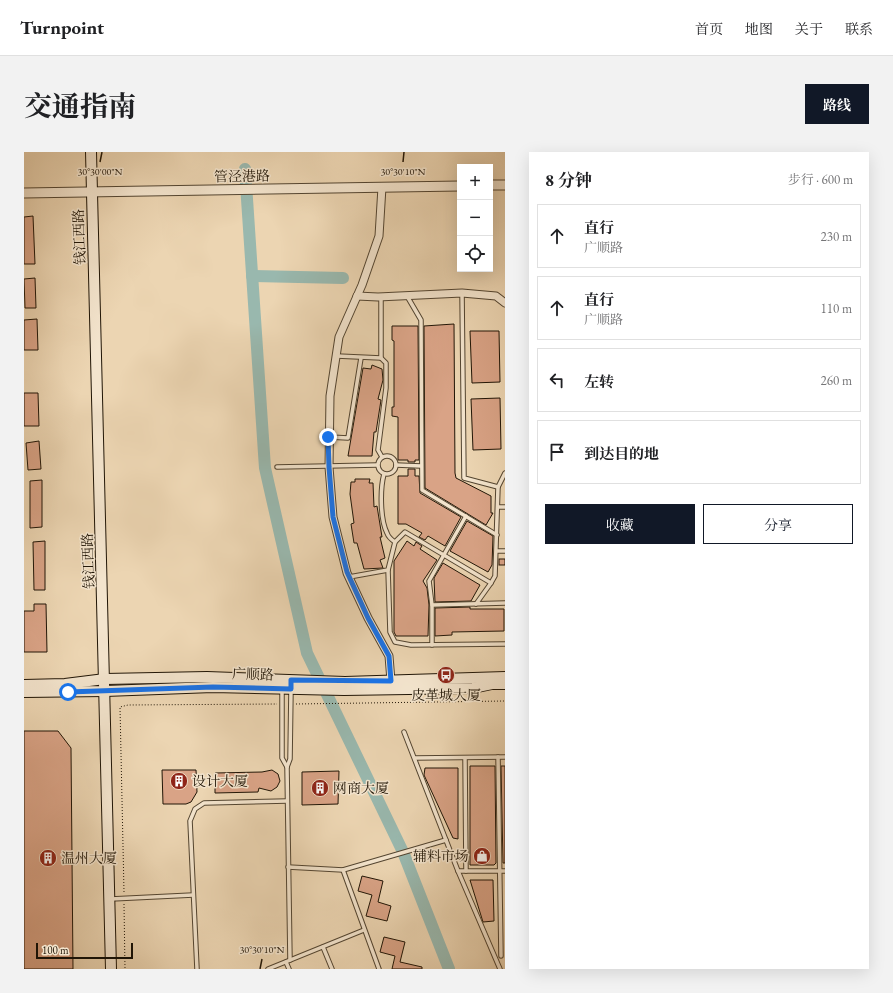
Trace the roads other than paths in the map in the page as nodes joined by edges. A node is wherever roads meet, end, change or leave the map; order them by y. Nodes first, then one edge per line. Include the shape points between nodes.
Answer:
1 (91, 152) edge
2 (493, 185) edge
3 (505, 185) edge
4 (457, 186) edge
5 (382, 188) junction
6 (92, 192) junction
7 (24, 193) edge
8 (462, 293) junction
9 (357, 296) junction
10 (408, 296) junction
11 (381, 297) junction
12 (505, 303) edge
13 (336, 356) junction
14 (361, 358) junction
15 (382, 358) junction
16 (328, 437) junction
17 (382, 457) junction
18 (377, 465) junction
19 (396, 465) junction
20 (422, 466) junction
21 (277, 467) dead end
22 (329, 467) junction
23 (505, 473) edge
24 (384, 474) junction
25 (498, 487) junction
26 (498, 507) junction
27 (505, 507) edge
28 (466, 516) junction
29 (497, 535) junction
30 (395, 542) junction
31 (496, 551) junction
32 (505, 551) edge
33 (443, 555) junction
34 (388, 570) junction
35 (349, 577) junction
36 (491, 583) junction
37 (505, 603) edge
38 (476, 604) junction
39 (432, 605) junction
40 (505, 644) edge
41 (432, 645) junction
42 (505, 677) edge
43 (105, 679) junction
44 (391, 681) junction
45 (505, 684) edge
46 (24, 685) edge
47 (292, 685) junction
48 (344, 686) junction
49 (105, 691) junction
50 (24, 692) edge
51 (404, 732) dead end
52 (498, 757) junction
53 (505, 757) edge
54 (414, 758) junction
55 (465, 758) junction
56 (287, 766) junction
57 (287, 801) junction
58 (446, 840) junction
59 (288, 867) junction
60 (342, 870) junction
61 (458, 871) junction
62 (466, 871) junction
63 (500, 871) junction
64 (505, 871) edge
65 (193, 895) junction
66 (110, 899) junction
67 (364, 930) junction
68 (323, 947) junction
69 (496, 956) junction
70 (503, 956) edge
71 (290, 960) junction
72 (286, 962) junction
73 (111, 969) edge
74 (197, 969) edge
75 (268, 969) edge
76 (289, 969) edge
77 (332, 969) edge
78 (378, 969) edge
79 (500, 969) edge

1 - 6 main road, 钱江西路
2 - 3 street
4 - 5 street, 管泾港路
5 - 6 street, 管泾港路
5 - 9 street via 379,236
6 - 7 street, 管泾港路
6 - 43 main road, 钱江西路
8 - 10 street
8 - 12 street via 496,296
8 - 25 lane via 464,478
9 - 11 street
9 - 13 street via 339,337
10 - 11 street
10 - 20 lane via 421,320
11 - 15 lane
13 - 14 lane
13 - 16 street via 330,396
14 - 15 lane
14 - 16 lane via 348,438
15 - 17 lane via 386,363 386,388 378,450
16 - 22 street
17 - 18 lane
17 - 19 lane via 391,457
18 - 22 lane
18 - 24 lane via 379,471
19 - 20 lane
19 - 24 lane via 392,473
20 - 28 lane via 422,490
21 - 22 lane
22 - 35 street via 333,517
23 - 25 lane
24 - 30 lane via 380,491 382,509 386,533
25 - 26 lane
26 - 27 lane
26 - 29 lane
28 - 29 lane
28 - 33 lane
29 - 31 lane
30 - 33 lane via 405,532
30 - 34 lane
31 - 32 lane
31 - 36 lane via 495,576
33 - 36 lane
33 - 39 lane via 429,581
34 - 35 lane
34 - 41 lane via 390,632 395,642 405,645
35 - 44 street via 389,656
36 - 38 lane
37 - 38 lane
38 - 39 lane
39 - 41 lane
40 - 41 lane
42 - 44 main road, 广顺路
43 - 46 main road, 广顺路 via 65,684
43 - 47 main road, 广顺路 via 207,677
43 - 49 main road, 钱江西路
44 - 48 main road, 广顺路
45 - 48 main road, 广顺路 via 473,688
47 - 48 main road, 广顺路
47 - 49 main road, 广顺路
47 - 56 lane via 290,759
47 - 56 lane via 282,704 282,758
49 - 50 main road, 广顺路
49 - 66 main road, 钱江西路
51 - 54 lane
52 - 53 lane
52 - 55 lane
52 - 63 lane
54 - 55 lane
54 - 58 lane
55 - 62 lane
56 - 57 lane
57 - 59 lane
57 - 65 lane via 204,804 195,809 190,821
58 - 60 lane
58 - 61 lane
59 - 60 lane
59 - 71 lane
60 - 67 lane
61 - 62 lane
61 - 69 lane
62 - 63 lane
63 - 64 lane
63 - 70 lane
65 - 66 lane
65 - 74 lane
66 - 73 main road, 钱江西路
67 - 68 lane
67 - 78 lane
68 - 71 lane
68 - 77 lane
69 - 70 lane
69 - 79 lane
71 - 72 lane
72 - 75 lane
72 - 76 lane

